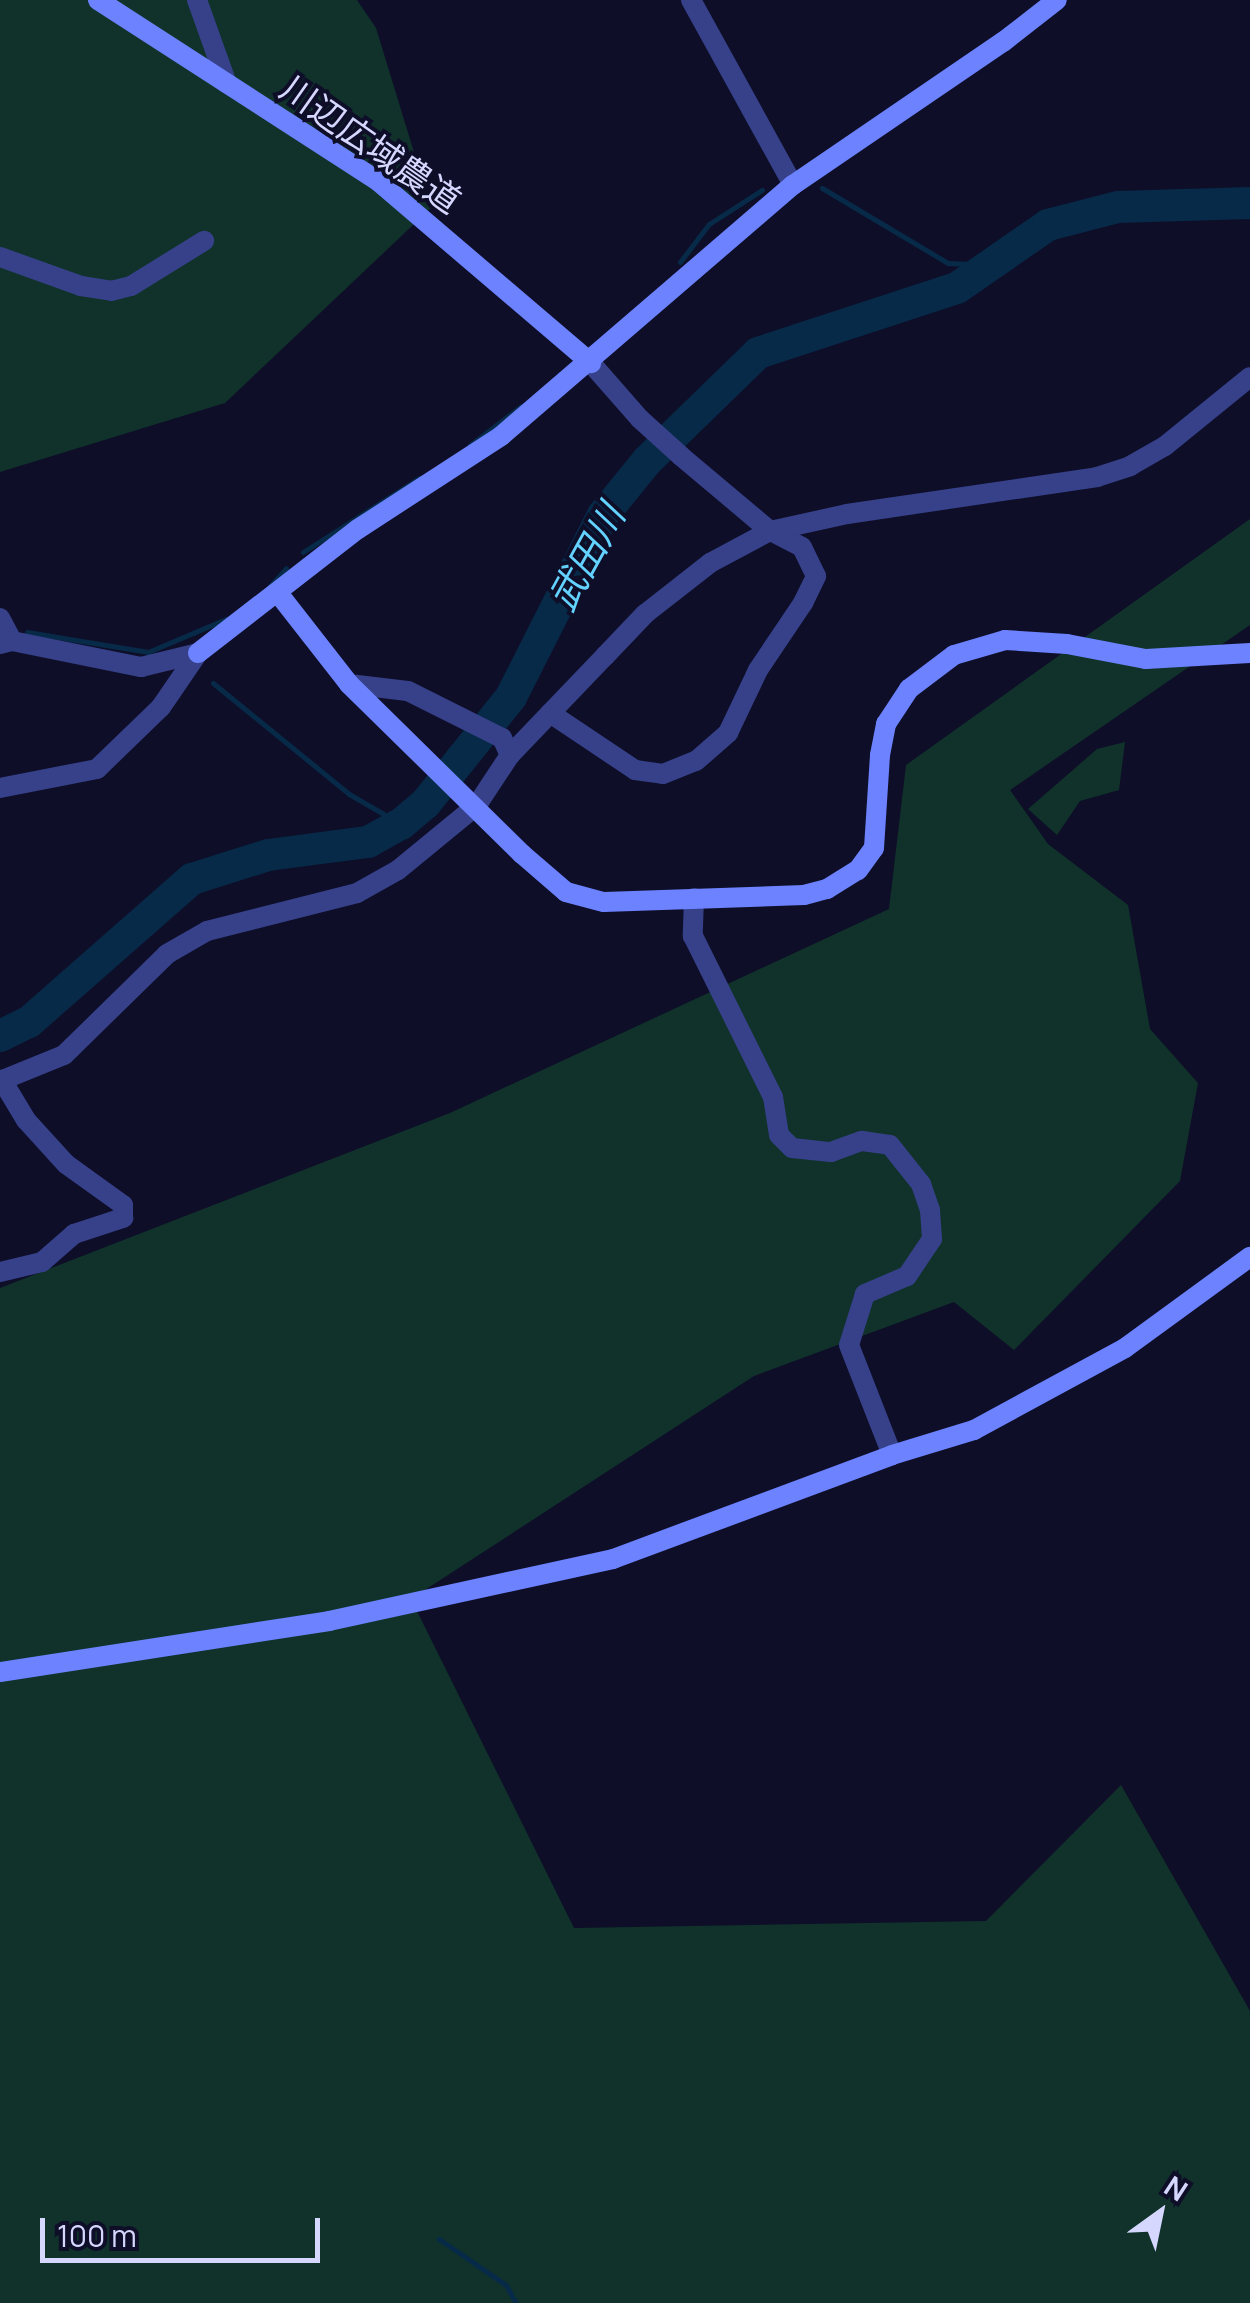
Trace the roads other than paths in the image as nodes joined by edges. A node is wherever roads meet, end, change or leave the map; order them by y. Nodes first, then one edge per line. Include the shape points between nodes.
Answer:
1 (98, 0) edge
2 (198, 0) edge
3 (691, 0) edge
4 (1058, 0) edge
5 (227, 84) junction
6 (793, 185) junction
7 (204, 240) dead end
8 (0, 257) edge
9 (591, 362) junction
10 (1250, 377) edge
11 (770, 530) junction
12 (278, 593) junction
13 (0, 618) edge
14 (6, 643) edge
15 (198, 653) junction
16 (1250, 653) edge
17 (348, 684) junction
18 (550, 713) junction
19 (506, 747) junction
20 (0, 788) edge
21 (471, 800) junction
22 (694, 898) junction
23 (1, 1081) edge
24 (1250, 1258) edge
25 (0, 1272) edge
26 (892, 1455) junction
27 (0, 1672) edge

1 - 5 street, 川辺広域農道
2 - 5 street
3 - 6 street
4 - 6 street
5 - 9 street, 川辺広域農道 via 379,182
6 - 9 street
7 - 8 street via 132,286 111,290
9 - 11 street via 640,419
9 - 12 street via 501,436 305,566
10 - 11 street via 1165,446 1098,477
11 - 18 street via 669,594
11 - 18 street via 802,547 814,584 758,670 728,734 710,753 648,774
12 - 15 street
12 - 17 street
13 - 14 street
14 - 15 street via 140,667
15 - 20 street via 162,707 97,769
16 - 22 street via 1146,659 1005,640 954,655 909,690 886,724 874,848 858,870 804,895
17 - 19 street via 408,690
17 - 21 street
18 - 19 street
19 - 21 street
21 - 22 street via 566,892 604,902
21 - 23 street via 398,870 356,894 234,921 167,954 64,1055
22 - 26 street via 693,936 773,1097 779,1135 792,1148 832,1152 862,1141 890,1145 921,1184 932,1239 907,1276 865,1294 849,1345
23 - 25 street via 66,1164 123,1205 123,1218 74,1234 42,1262
24 - 26 street via 1058,1387 974,1430
26 - 27 street via 614,1559 329,1621

